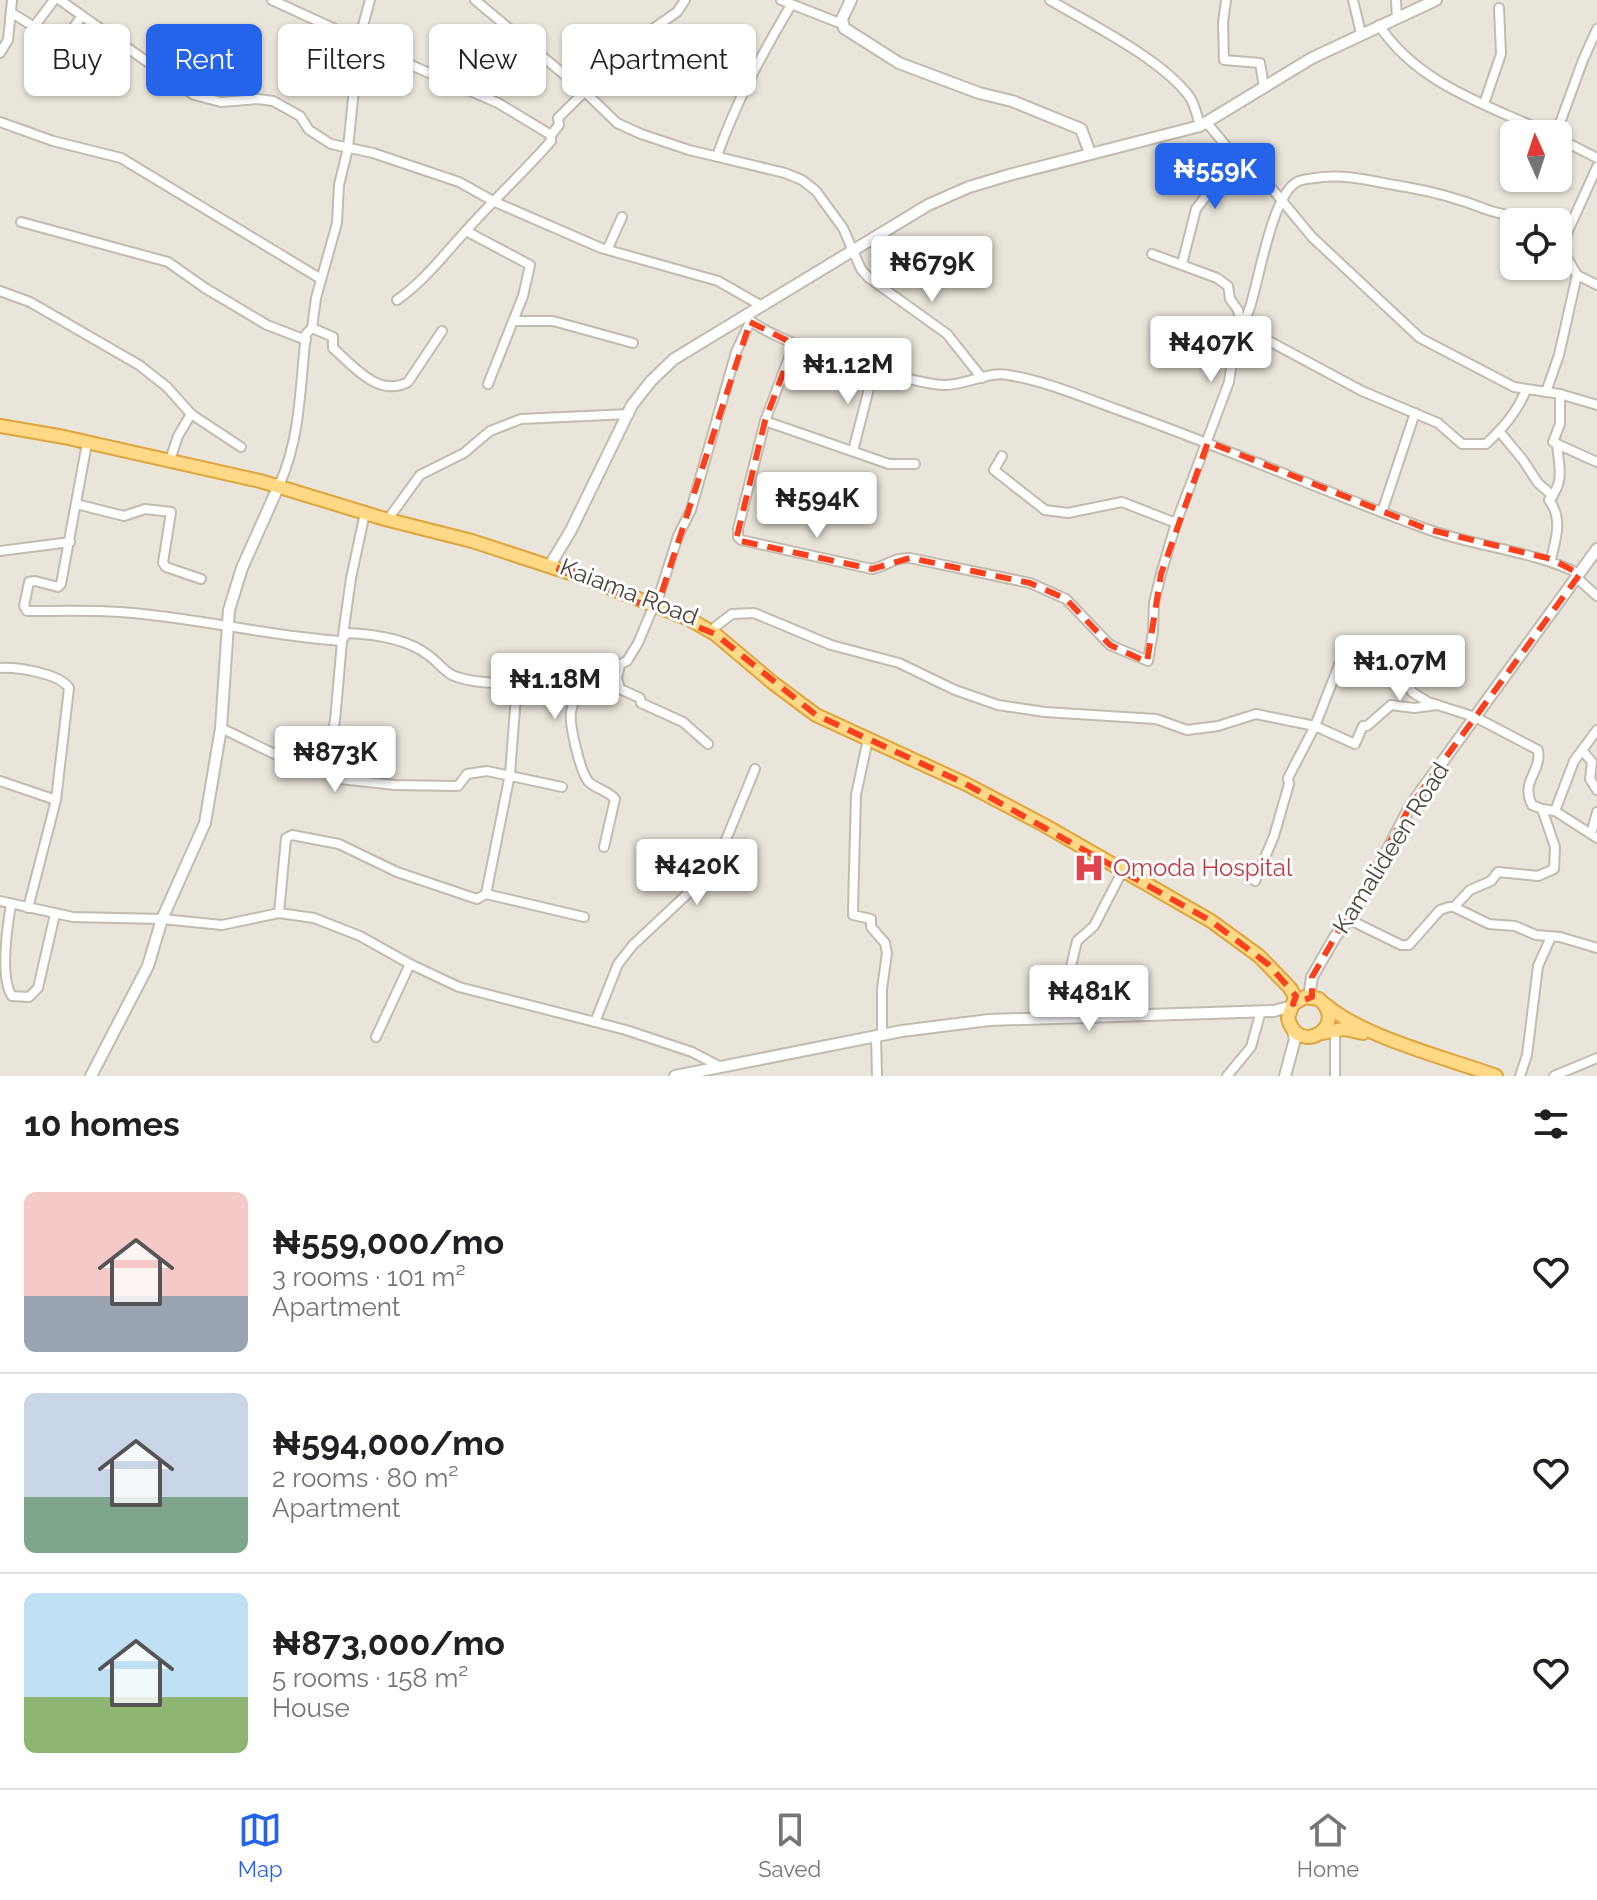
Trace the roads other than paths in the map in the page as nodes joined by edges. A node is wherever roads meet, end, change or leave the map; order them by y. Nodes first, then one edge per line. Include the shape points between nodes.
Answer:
1 (12, 0) edge
2 (54, 0) edge
3 (60, 0) edge
4 (272, 0) edge
5 (370, 0) edge
6 (475, 0) edge
7 (685, 0) edge
8 (781, 0) edge
9 (851, 0) edge
10 (1050, 0) edge
11 (1226, 0) edge
12 (1353, 0) edge
13 (1396, 0) edge
14 (1436, 0) edge
15 (791, 5) junction
16 (1499, 8) dead end
17 (12, 13) junction
18 (81, 17) junction
19 (1397, 18) junction
20 (27, 24) edge
21 (36, 24) edge
22 (76, 24) edge
23 (331, 24) edge
24 (363, 24) edge
25 (660, 24) edge
26 (842, 24) junction
27 (1379, 25) junction
28 (1597, 29) edge
29 (1361, 33) junction
30 (0, 53) edge
31 (413, 66) edge
32 (562, 73) edge
33 (1264, 87) junction
34 (354, 96) edge
35 (581, 96) edge
36 (589, 96) edge
37 (1484, 104) junction
38 (1519, 120) edge
39 (1562, 120) edge
40 (0, 122) edge
41 (1204, 124) junction
42 (551, 135) junction
43 (1572, 144) edge
44 (348, 148) junction
45 (1090, 153) junction
46 (1232, 153) junction
47 (717, 156) junction
48 (1597, 158) edge
49 (1597, 167) edge
50 (495, 202) junction
51 (1281, 202) junction
52 (1500, 213) edge
53 (622, 217) dead end
54 (1572, 219) edge
55 (21, 222) dead end
56 (466, 231) junction
57 (608, 248) junction
58 (853, 248) junction
59 (1152, 254) dead end
60 (1182, 264) junction
61 (1572, 266) edge
62 (1577, 275) junction
63 (321, 279) junction
64 (1597, 285) edge
65 (0, 291) edge
66 (397, 300) dead end
67 (760, 305) junction
68 (748, 319) junction
69 (513, 321) junction
70 (1241, 326) junction
71 (312, 328) junction
72 (442, 331) dead end
73 (306, 340) junction
74 (633, 343) dead end
75 (794, 344) junction
76 (874, 369) junction
77 (982, 378) junction
78 (488, 384) dead end
79 (1526, 390) junction
80 (1546, 392) junction
81 (1560, 394) junction
82 (1597, 405) edge
83 (1415, 413) junction
84 (191, 414) junction
85 (629, 414) junction
86 (0, 420) edge
87 (765, 421) junction
88 (0, 426) edge
89 (1499, 431) junction
90 (1208, 442) junction
91 (87, 443) junction
92 (1557, 444) junction
93 (241, 447) dead end
94 (853, 451) junction
95 (172, 454) junction
96 (1002, 456) dead end
97 (1597, 462) edge
98 (915, 464) dead end
99 (280, 484) junction
100 (1553, 496) junction
101 (76, 504) junction
102 (1382, 512) junction
103 (365, 513) junction
104 (391, 515) junction
105 (1176, 523) junction
106 (70, 542) junction
107 (1597, 549) edge
108 (0, 551) edge
109 (1551, 559) junction
110 (555, 566) junction
111 (1579, 576) junction
112 (201, 579) dead end
113 (1597, 596) edge
114 (656, 602) junction
115 (227, 625) junction
116 (715, 627) junction
117 (342, 638) junction
118 (620, 665) junction
119 (0, 668) edge
120 (584, 675) junction
121 (517, 683) junction
122 (1437, 705) junction
123 (1475, 717) junction
124 (1315, 726) junction
125 (221, 728) junction
126 (1597, 730) edge
127 (868, 739) junction
128 (708, 744) dead end
129 (1582, 750) junction
130 (755, 769) dead end
131 (323, 771) junction
132 (510, 774) junction
133 (0, 781) edge
134 (562, 787) dead end
135 (1597, 790) edge
136 (56, 800) junction
137 (1542, 809) junction
138 (1555, 811) junction
139 (1597, 812) edge
140 (1594, 836) edge
141 (604, 847) dead end
142 (1123, 870) junction
143 (1255, 881) dead end
144 (486, 894) junction
145 (0, 901) edge
146 (11, 904) junction
147 (1454, 907) junction
148 (28, 908) junction
149 (279, 913) junction
150 (55, 914) junction
151 (584, 917) dead end
152 (162, 919) junction
153 (1350, 920) junction
154 (1551, 937) junction
155 (1597, 948) edge
156 (410, 964) junction
157 (1068, 979) dead end
158 (1311, 997) junction
159 (1325, 1004) junction
160 (1292, 1005) junction
161 (1261, 1011) junction
162 (1274, 1011) junction
163 (595, 1022) junction
164 (1290, 1024) junction
165 (1335, 1030) junction
166 (879, 1035) junction
167 (1314, 1035) junction
168 (376, 1037) dead end
169 (1292, 1052) junction
170 (1597, 1058) edge
171 (721, 1067) junction
172 (704, 1073) edge
173 (91, 1076) edge
174 (675, 1076) edge
175 (877, 1076) edge
176 (1227, 1076) edge
177 (1285, 1076) edge
178 (1335, 1076) edge
179 (1481, 1076) edge
180 (1496, 1076) edge
181 (1520, 1076) edge
182 (1554, 1076) edge

1 - 17 street
2 - 21 street
3 - 18 street
4 - 23 street
5 - 24 street
6 - 32 street
7 - 25 street
8 - 15 street
9 - 26 street
10 - 41 street via 1169,75 1191,98
11 - 33 street via 1224,60 1260,63
12 - 29 street
13 - 19 street
14 - 19 street
15 - 26 street
15 - 47 street via 757,63
16 - 37 street via 1501,54
17 - 20 street
17 - 30 street
18 - 22 street
18 - 44 street via 194,95 221,102 273,101 300,116 324,140
19 - 27 street
26 - 45 street via 899,63 1081,129
27 - 29 street
27 - 37 street via 1391,44 1424,74
28 - 39 street
29 - 33 street
31 - 42 street via 498,103
33 - 41 street
34 - 44 street
35 - 42 street via 558,118
36 - 47 street via 617,123
37 - 38 street
40 - 63 street via 121,158
41 - 45 street
41 - 46 street
42 - 50 street
43 - 48 street
44 - 50 street via 445,177
44 - 63 street via 337,223
45 - 58 street via 969,187
46 - 51 street via 1259,173
46 - 60 street via 1196,209
47 - 58 street via 802,180 816,191
49 - 54 street
50 - 56 street
50 - 57 street
51 - 52 street via 1299,180 1349,176 1458,197
51 - 70 street
51 - 79 street via 1420,338
53 - 57 street
55 - 73 street via 168,262 267,325
56 - 66 street via 420,283
56 - 69 street via 530,265
57 - 67 street via 718,281
58 - 67 street
58 - 77 street via 869,278 947,334
59 - 60 street
60 - 70 street via 1228,286
61 - 62 street
62 - 64 street
62 - 80 street
63 - 71 street
65 - 84 street via 30,302 139,365
67 - 68 street
68 - 75 street
68 - 85 street via 674,359
68 - 114 street via 691,510
69 - 74 street via 553,321
69 - 78 street
70 - 83 street via 1362,391
70 - 90 street
71 - 72 street via 333,337 333,348 365,376 390,387 408,382
71 - 73 street
73 - 99 street via 298,424
75 - 76 street
75 - 87 street
76 - 77 street via 941,385
76 - 94 street
77 - 90 street via 1022,378
79 - 80 street
79 - 89 street
80 - 81 street
81 - 82 street
81 - 92 street via 1560,424 1553,442
83 - 89 street via 1438,423 1466,446 1486,444
83 - 102 street
84 - 93 street
84 - 95 street
85 - 104 street via 521,419 490,431 464,453 420,475
85 - 110 street
86 - 95 highway, Kaiama Road
87 - 94 street
87 - 105 street via 738,529 741,540 872,569 896,557 910,558 1030,583 1066,599 1110,645 1148,661 1154,603
88 - 91 highway, Kaiama Road
89 - 100 street
90 - 102 street
90 - 105 street
91 - 99 highway, Kaiama Road
91 - 101 street
92 - 97 street
92 - 100 street via 1562,472
94 - 98 street via 889,464
95 - 99 highway, Kaiama Road
96 - 105 street via 994,470 1045,510 1068,513 1122,502
99 - 103 highway, Kaiama Road
99 - 104 highway, Kaiama Road
99 - 115 street via 242,568
100 - 109 street via 1549,500 1559,519
101 - 106 street
101 - 112 street via 124,516 149,509 171,512 163,563
102 - 109 street via 1467,542
103 - 110 highway, Kaiama Road
103 - 117 street
104 - 110 highway, Kaiama Road
106 - 108 street
106 - 115 street via 61,584 29,582 27,611 121,612
107 - 111 street, Kamalideen Road
109 - 111 street
110 - 114 highway, Kaiama Road
111 - 113 street
111 - 123 street, Kamalideen Road
114 - 116 highway, Kaiama Road
114 - 118 street via 632,656
114 - 127 highway, Kaiama Road via 702,626 806,709
115 - 117 street via 301,639
115 - 125 street
116 - 124 street via 732,614 754,613 831,645 899,663 998,705 1156,719 1187,730 1256,714
116 - 158 highway, Kaiama Road via 812,705 1020,806 1215,917
117 - 121 street via 354,633 398,640 465,679
117 - 131 street via 335,721
118 - 120 street
118 - 128 street via 620,689 683,722
119 - 136 street via 27,670 68,686
120 - 121 street
120 - 141 street via 571,720 590,783 615,799
121 - 132 street
122 - 123 street
122 - 124 street via 1391,705 1363,726 1355,744
122 - 124 street via 1412,692 1394,668 1346,647
123 - 137 street via 1538,750 1527,789 1532,805
123 - 153 street, Kamalideen Road via 1411,805
124 - 143 street via 1288,778 1274,836
125 - 131 street via 297,765
125 - 152 street via 205,823
126 - 129 street
127 - 142 highway, Kaiama Road via 979,790
127 - 166 street via 856,795 853,915 871,919 871,927 885,943
129 - 135 street via 1592,762 1590,779
129 - 138 street
130 - 163 street via 714,869 618,964
131 - 132 street via 340,779 395,785 458,786 470,773
132 - 134 street
132 - 144 street
133 - 136 street
136 - 148 street
137 - 138 street
137 - 147 street via 1555,847 1554,869 1538,876 1498,872
138 - 140 street
139 - 140 street
142 - 157 street via 1094,926 1077,941
142 - 160 highway, Kaiama Road via 1249,947 1290,988
144 - 149 street via 477,899 397,872 339,844 292,835 286,838
144 - 151 street
145 - 146 street
146 - 148 street
146 - 150 street via 2,954 3,984 12,996 29,997 38,988
147 - 153 street via 1440,910 1409,945
147 - 154 street via 1489,924
148 - 150 street
149 - 152 street via 222,925
149 - 156 street via 334,925
150 - 152 street
152 - 173 street via 148,966
153 - 158 street, Kamalideen Road via 1312,977
154 - 155 street
154 - 181 street via 1538,966
156 - 163 street via 459,987
156 - 168 street
158 - 159 highway
158 - 160 highway
159 - 167 highway via 1325,1030
159 - 180 highway via 1358,1026
160 - 162 street
160 - 164 highway
161 - 162 street
161 - 166 street via 989,1020
161 - 176 street via 1251,1047
162 - 164 street
163 - 171 street via 692,1052
164 - 167 highway via 1299,1035
164 - 169 street
165 - 167 highway
165 - 178 street
165 - 179 highway via 1362,1033
166 - 171 street
166 - 175 street
167 - 169 street
169 - 177 street
170 - 182 street
171 - 172 street
172 - 174 street

